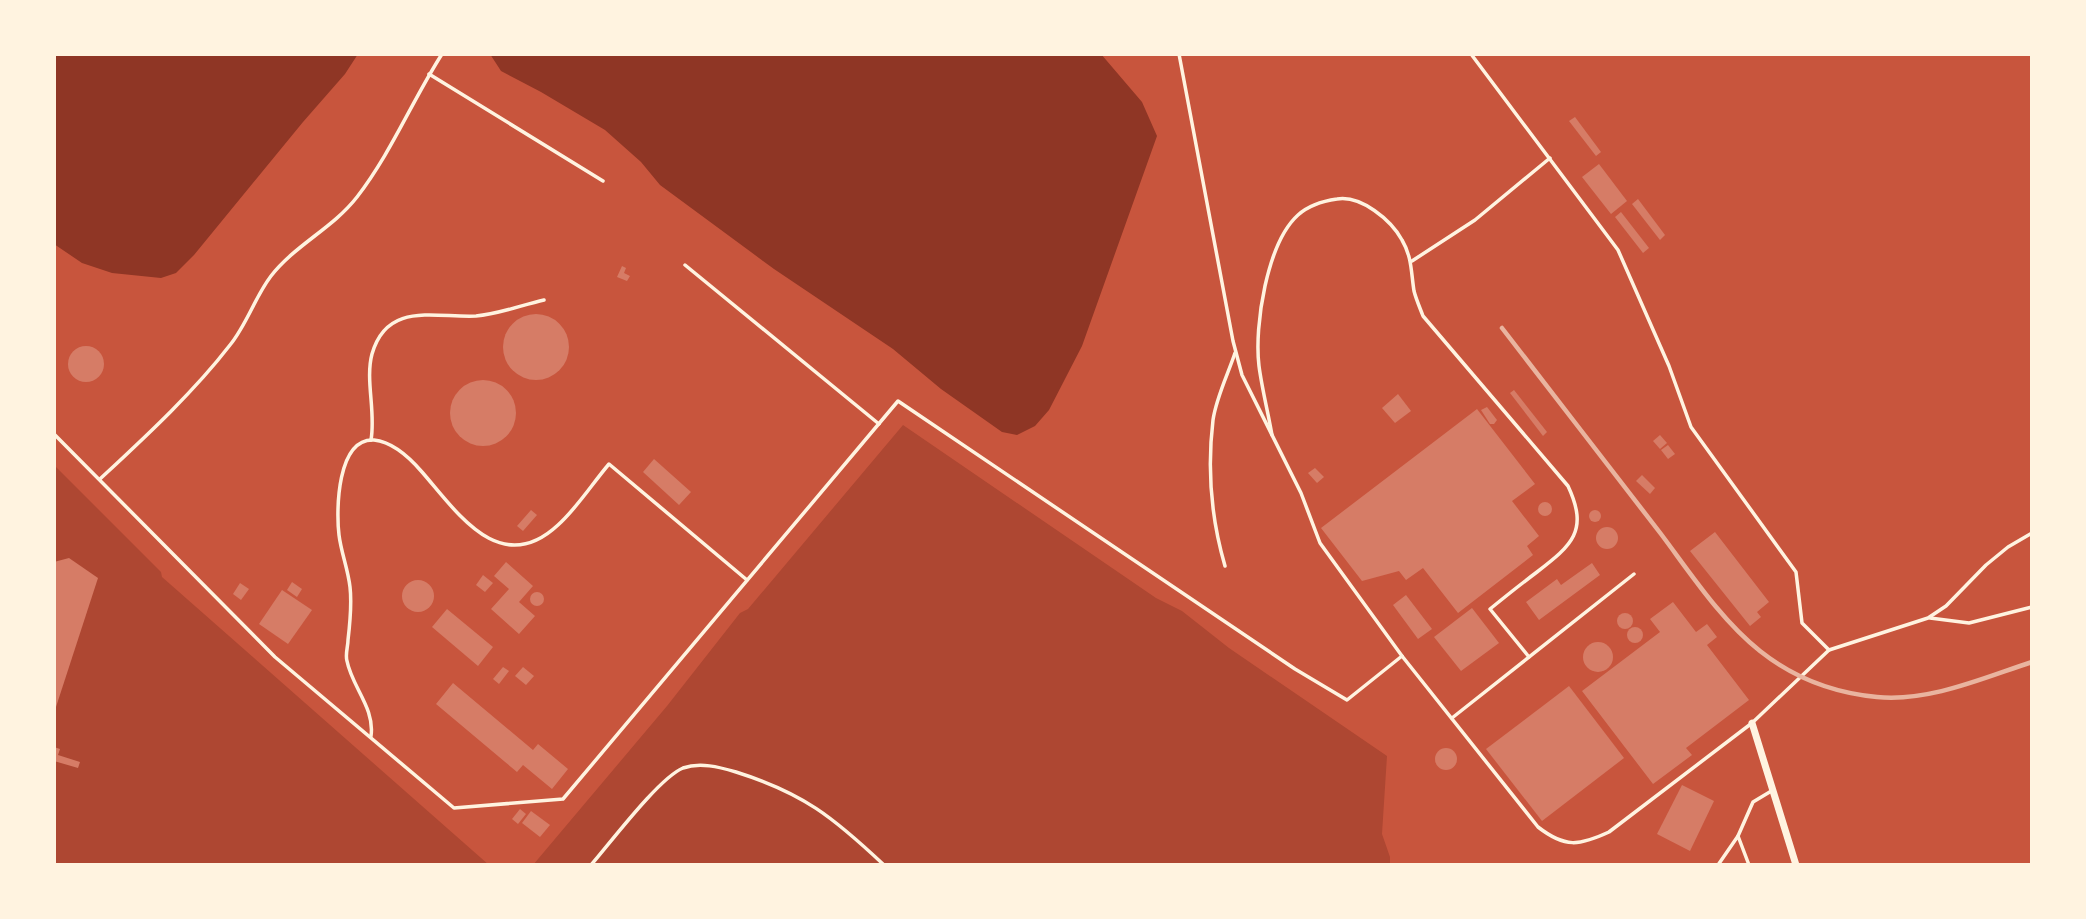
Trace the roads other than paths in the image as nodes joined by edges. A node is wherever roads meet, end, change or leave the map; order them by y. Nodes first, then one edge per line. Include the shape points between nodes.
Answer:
1 (442, 54) edge
2 (1179, 54) edge
3 (1471, 54) edge
4 (429, 74) junction
5 (1550, 158) junction
6 (603, 181) dead end
7 (1412, 261) junction
8 (685, 265) dead end
9 (544, 300) dead end
10 (1235, 351) junction
11 (879, 424) junction
12 (54, 434) edge
13 (371, 440) junction
14 (1273, 440) junction
15 (100, 479) junction
16 (2032, 533) edge
17 (1225, 566) dead end
18 (1634, 574) dead end
19 (747, 581) junction
20 (2032, 607) edge
21 (1927, 618) junction
22 (1829, 649) junction
23 (1402, 656) junction
24 (1529, 657) junction
25 (1452, 719) junction
26 (1752, 723) junction
27 (371, 736) junction
28 (1773, 790) junction
29 (1738, 836) junction
30 (591, 865) edge
31 (884, 865) edge
32 (1718, 865) edge
33 (1749, 865) edge
34 (1797, 865) edge

1 - 4 lane
2 - 10 lane
3 - 5 lane
4 - 6 lane
4 - 15 lane via 356,199 285,259 231,344
5 - 7 lane via 1475,220
5 - 22 lane via 1618,250 1691,427 1796,572 1802,623
7 - 14 lane via 1383,217 1359,202 1342,198 1320,202 1299,214 1286,230 1274,256 1258,328 1259,365
7 - 24 lane via 1423,316 1568,486 1575,502 1578,518 1564,551 1490,609
8 - 11 lane
9 - 13 lane via 492,314 410,316 390,324 372,355
10 - 14 lane
10 - 17 lane via 1213,419 1209,481
11 - 19 lane
11 - 23 lane via 898,401 1347,700
12 - 15 lane
13 - 19 lane via 396,448 474,530 503,545 540,538 557,526 609,464
13 - 27 lane via 351,450 344,466 339,534 350,588 346,658 370,715
14 - 23 lane via 1320,543
15 - 27 lane via 275,657
16 - 21 lane via 2008,547 1946,606
18 - 24 lane
19 - 27 lane via 563,799 454,808
20 - 21 lane via 1969,623
21 - 22 lane
22 - 26 lane
23 - 25 lane
24 - 25 lane
25 - 26 lane via 1538,827 1551,838 1576,844 1609,832
26 - 28 street
28 - 29 lane via 1753,802
28 - 34 street
29 - 32 lane
29 - 33 lane
30 - 31 lane via 664,781 683,768 701,765 797,795 846,829

